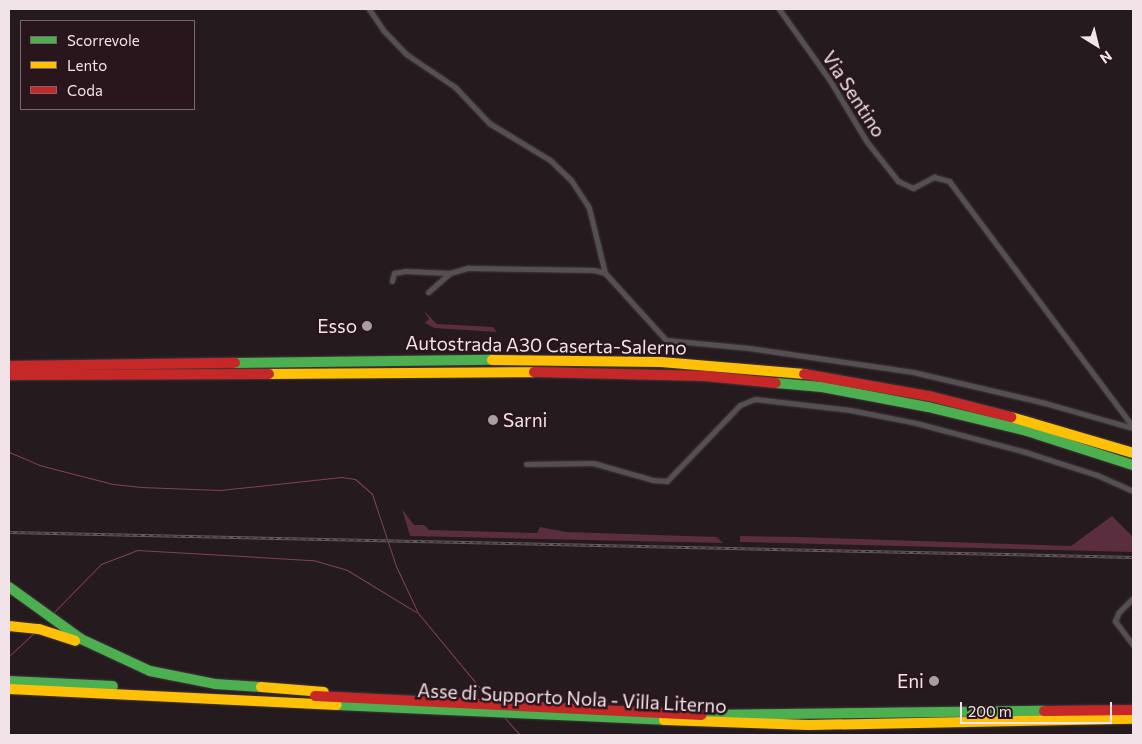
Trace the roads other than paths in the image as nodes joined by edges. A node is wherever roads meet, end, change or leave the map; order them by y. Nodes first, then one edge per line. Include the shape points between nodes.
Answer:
1 (369, 9) edge
2 (781, 11) edge
3 (450, 273) junction
4 (605, 273) junction
5 (392, 281) dead end
6 (428, 292) dead end
7 (9, 366) edge
8 (9, 375) edge
9 (1133, 428) edge
10 (1133, 454) edge
11 (526, 464) dead end
12 (1133, 464) edge
13 (1133, 491) edge
14 (9, 587) edge
15 (1133, 598) edge
16 (9, 626) edge
17 (54, 628) junction
18 (1133, 645) edge
19 (9, 682) edge
20 (9, 689) edge
21 (51, 690) junction
22 (9, 696) edge
23 (377, 699) junction
24 (461, 707) junction
25 (1133, 710) edge
26 (533, 711) junction
27 (1133, 719) edge

1 - 4 street via 388,37 406,54 455,87 494,126 550,160 571,180 589,208
2 - 9 street, Via Sentino via 829,79 875,154 898,181 911,188 934,177 949,180
3 - 4 street via 468,268 579,269
3 - 5 street via 405,271 394,273
3 - 6 street
4 - 9 street via 666,340 749,348 913,372 1045,403
7 - 10 highway, Autostrada A30 Caserta-Salerno via 554,359 720,367 808,374 929,396 1031,422
8 - 12 highway, Autostrada A30 Caserta-Salerno via 555,372 705,376 822,387 928,407 1027,431
11 - 13 street via 593,463 667,481 740,406 755,399 850,410 916,422 1022,451 1097,475
14 - 17 highway via 42,613
15 - 18 street via 1114,621
16 - 17 highway
17 - 23 highway via 150,671 193,681 313,690
19 - 23 highway, Asse di Supporto Nola - Villa Literno
20 - 21 highway, Asse di Supporto Nola - Villa Literno
21 - 22 highway
21 - 24 highway, Asse di Supporto Nola - Villa Literno
23 - 24 highway, Asse di Supporto Nola - Villa Literno
24 - 26 highway, Asse di Supporto Nola - Villa Literno
25 - 26 highway, Asse di Supporto Nola - Villa Literno via 768,715
26 - 27 highway, Asse di Supporto Nola - Villa Literno via 809,725

